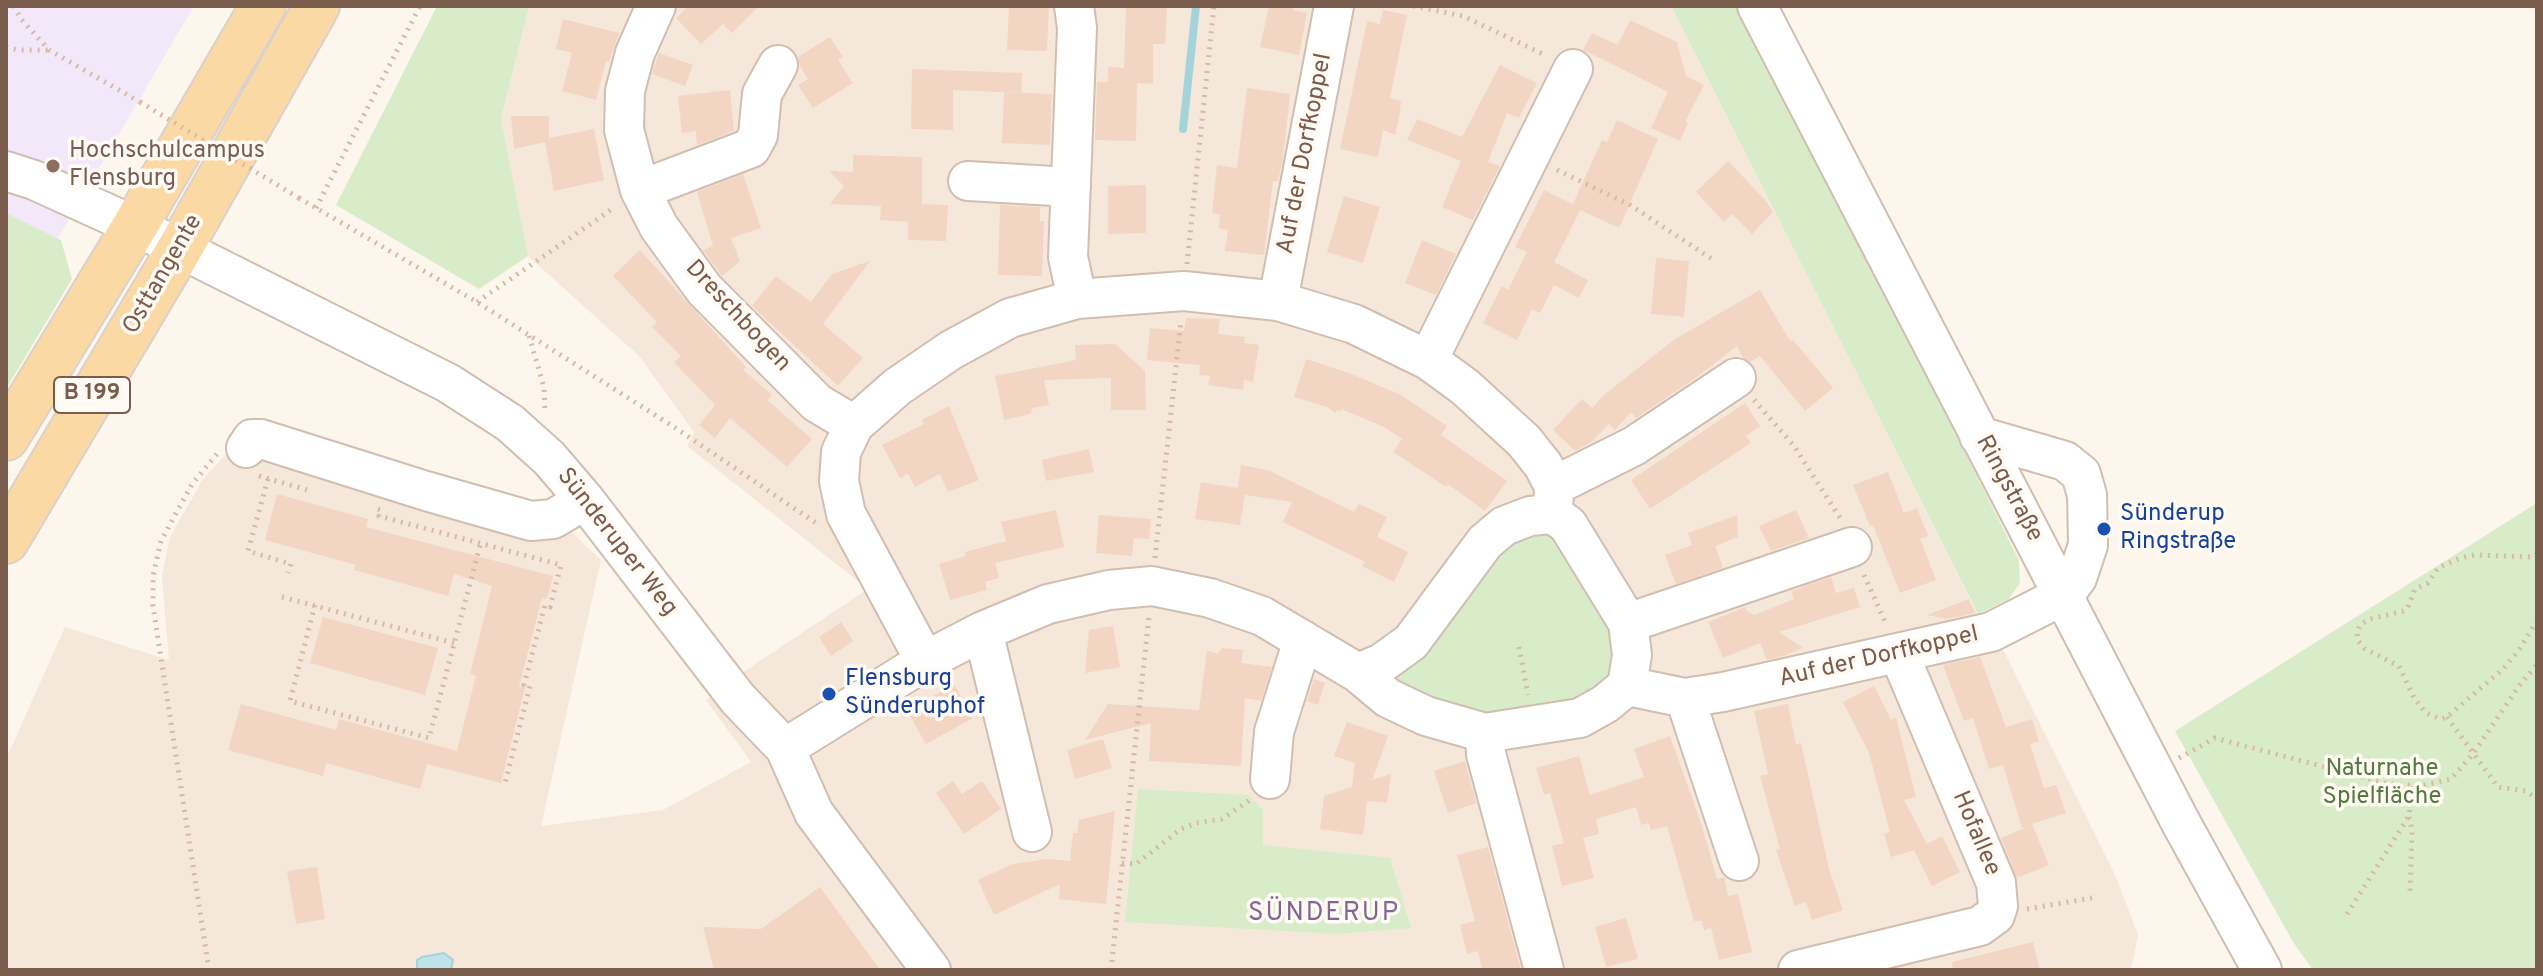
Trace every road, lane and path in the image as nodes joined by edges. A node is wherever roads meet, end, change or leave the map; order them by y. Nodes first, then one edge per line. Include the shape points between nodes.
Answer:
1 (14, 6) edge
2 (263, 6) edge
3 (317, 6) edge
4 (420, 6) edge
5 (656, 6) edge
6 (1074, 6) edge
7 (1214, 6) edge
8 (1334, 6) edge
9 (1413, 6) edge
10 (1757, 6) edge
11 (6, 47) edge
12 (49, 50) junction
13 (778, 65) dead end
14 (1573, 69) joint
15 (1529, 157) junction
16 (6, 171) edge
17 (968, 181) dead end
18 (1071, 187) junction
19 (640, 190) junction
20 (316, 208) junction
21 (135, 226) junction
22 (179, 250) junction
23 (1715, 261) dead end
24 (1184, 291) junction
25 (1077, 299) junction
26 (1278, 301) junction
27 (477, 302) junction
28 (529, 335) junction
29 (1428, 360) junction
30 (1736, 378) joint
31 (854, 425) junction
32 (1979, 436) junction
33 (6, 438) edge
34 (530, 442) junction
35 (250, 461) junction
36 (268, 479) junction
37 (324, 494) dead end
38 (585, 500) junction
39 (1553, 500) junction
40 (367, 506) dead end
41 (818, 525) dead end
42 (485, 527) junction
43 (6, 541) edge
44 (1852, 547) junction
45 (2537, 554) edge
46 (288, 573) dead end
47 (1152, 586) junction
48 (2064, 595) junction
49 (282, 597) dead end
50 (315, 605) junction
51 (2537, 621) edge
52 (1628, 623) junction
53 (983, 631) junction
54 (1303, 640) junction
55 (454, 643) junction
56 (1519, 647) dead end
57 (1899, 654) junction
58 (925, 661) junction
59 (2537, 665) edge
60 (1358, 673) junction
61 (1627, 686) junction
62 (1685, 698) junction
63 (2447, 717) junction
64 (1534, 727) junction
65 (1485, 733) junction
66 (785, 748) junction
67 (2473, 754) junction
68 (2178, 759) dead end
69 (1270, 779) joint
70 (505, 783) dead end
71 (2413, 785) junction
72 (2537, 799) edge
73 (2409, 816) junction
74 (1032, 832) dead end
75 (1739, 861) dead end
76 (1122, 863) junction
77 (2410, 895) dead end
78 (2092, 898) dead end
79 (1998, 906) junction
80 (2347, 914) dead end
81 (209, 970) edge
82 (931, 970) edge
83 (1111, 970) edge
84 (1544, 970) edge
85 (1798, 970) edge
86 (2262, 970) edge

1 - 12 path
2 - 21 main road, Osttangente / B 199
3 - 22 main road, Osttangente / B 199
4 - 20 path
5 - 19 street, Dreschbogen via 625,91 624,130
6 - 18 street
7 - 24 path
8 - 26 street, Auf der Dorfkoppel
9 - 14 path via 1463,16
10 - 32 street, Ringstraße
11 - 12 path
12 - 20 path, bridge
13 - 19 street via 762,94 758,135 751,148
14 - 15 street
15 - 23 path via 1630,205
15 - 29 street
16 - 21 street, Sünderuper Weg
17 - 18 street
18 - 25 street via 1068,257
19 - 27 path
19 - 31 street, Dreschbogen via 659,227 704,289 817,403
20 - 27 path
21 - 22 street, Sünderuper Weg
21 - 33 main road, Osttangente / B 199
22 - 34 street, Sünderuper Weg via 448,383
22 - 43 main road, Osttangente / B 199
24 - 25 street
24 - 26 street
24 - 47 path
25 - 31 street via 1010,318 951,350
26 - 29 street via 1354,324
27 - 28 path
28 - 34 path via 545,401 543,426
28 - 41 path
29 - 39 street via 1524,441 1543,465
30 - 39 street
30 - 44 path via 1794,446 1842,519
31 - 58 street via 841,452 839,481 846,514
32 - 48 street, Ringstraße
32 - 48 street via 2065,461 2081,474 2088,545 2077,578
34 - 38 street, Sünderuper Weg
35 - 36 path
35 - 42 street via 252,439 261,439
35 - 81 path via 216,455 192,484 161,541 153,576 153,606
36 - 37 path
36 - 46 path via 248,551 291,564
38 - 42 street via 553,519
38 - 66 street, Sünderuper Weg via 738,699
39 - 52 street
39 - 60 street via 1485,542 1411,642
40 - 42 path via 381,510 379,516
42 - 55 path
42 - 70 path via 561,565 524,685 530,686
44 - 52 street
44 - 57 path
45 - 63 path via 2460,558 2438,568 2428,583 2415,589 2404,611 2370,619 2357,631 2365,649 2399,666 2426,713
47 - 53 street via 1048,604
47 - 54 street via 1262,616
47 - 76 path
48 - 57 street, Auf der Dorfkoppel via 1991,632
48 - 86 street, Ringstraße
49 - 50 path
50 - 55 path
50 - 55 path via 290,701 429,738
51 - 63 path via 2503,669
52 - 61 street via 1632,655
53 - 58 street
53 - 74 street
54 - 60 street
54 - 69 street via 1274,732
56 - 64 path
57 - 62 street, Auf der Dorfkoppel
57 - 79 street, Hofallee via 1996,883
58 - 66 street
59 - 67 path
60 - 65 street via 1388,698 1426,716
61 - 62 street, Auf der Dorfkoppel
61 - 64 street via 1580,718
62 - 75 street
63 - 67 path
64 - 65 street
65 - 84 street via 1486,754
66 - 82 street, Sünderuper Weg via 814,813
67 - 71 path via 2451,779
67 - 72 path via 2498,787 2526,791
68 - 71 path via 2215,738 2389,784
69 - 76 path via 1222,819 1181,829 1136,864
71 - 73 path
73 - 77 path
73 - 80 path
76 - 83 path
78 - 79 path via 2030,909
79 - 85 street, Hofallee via 1980,926

